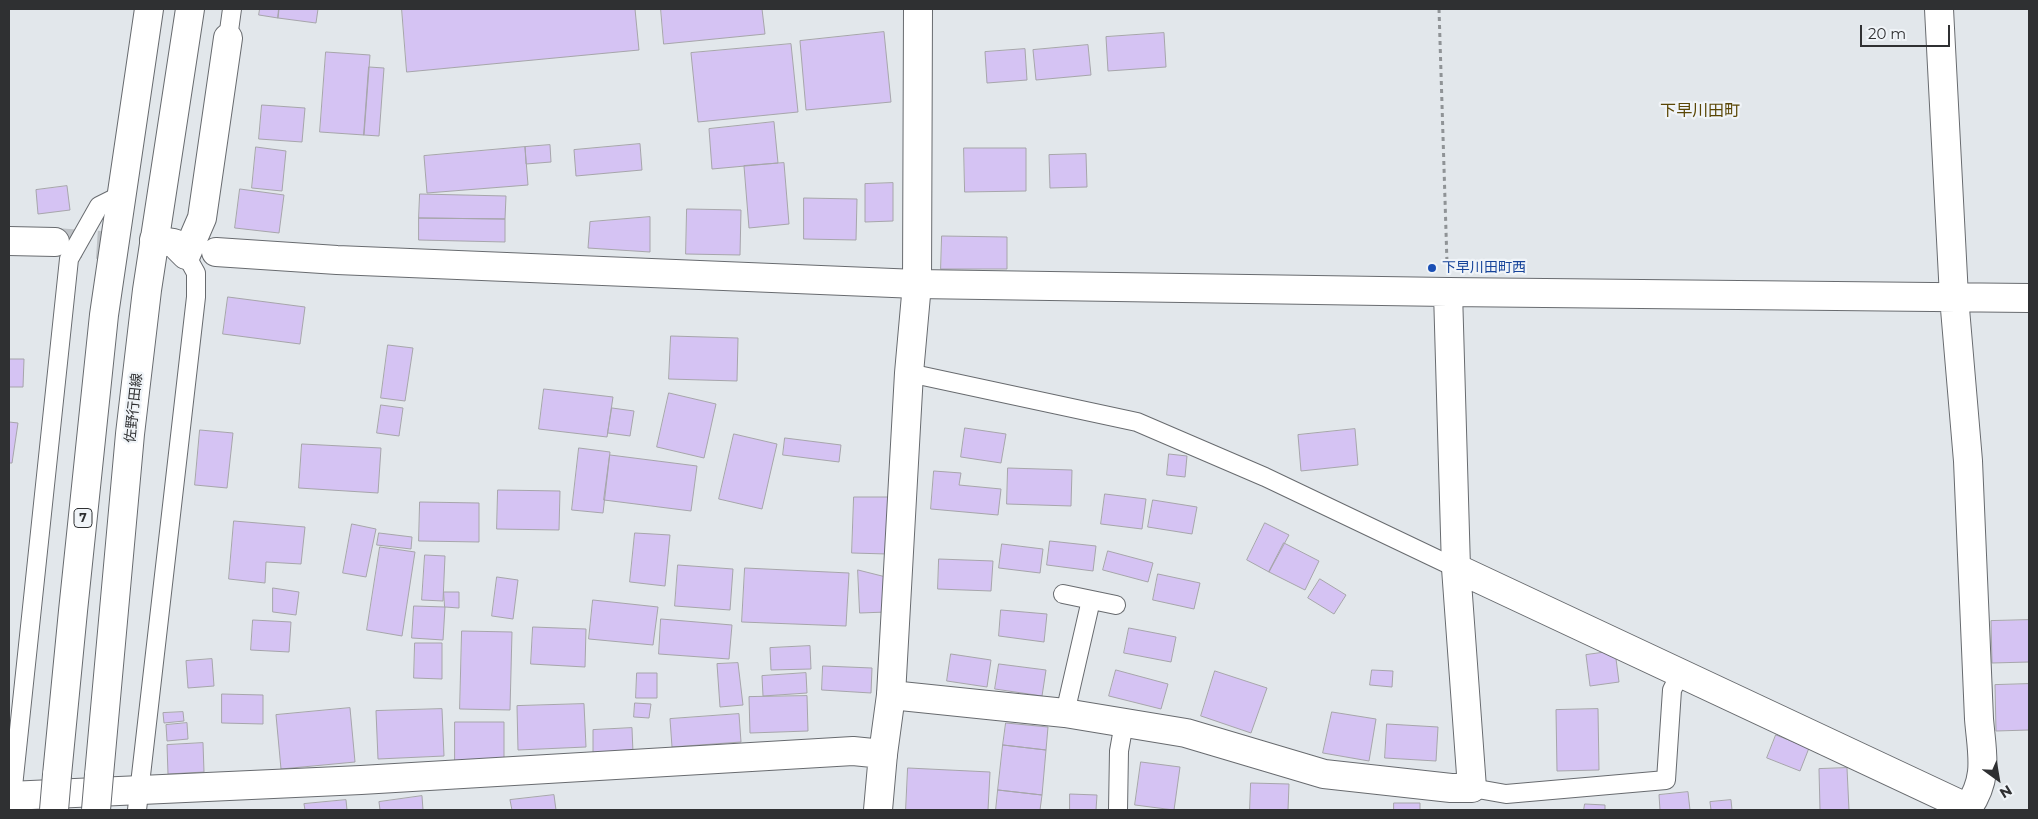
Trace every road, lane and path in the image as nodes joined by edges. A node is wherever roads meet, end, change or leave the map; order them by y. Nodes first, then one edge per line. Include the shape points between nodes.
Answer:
1 (149, 9) edge
2 (190, 9) edge
3 (232, 9) edge
4 (918, 9) edge
5 (1439, 9) edge
6 (1939, 9) edge
7 (228, 38) joint
8 (123, 194) junction
9 (154, 240) junction
10 (9, 241) edge
11 (55, 242) tunnel mouth
12 (191, 244) junction
13 (216, 252) dead end
14 (368, 261) junction
15 (917, 284) junction
16 (1448, 292) junction
17 (1954, 297) junction
18 (2029, 298) edge
19 (910, 373) junction
20 (1456, 568) junction
21 (1063, 594) dead end
22 (1091, 600) junction
23 (1116, 605) dead end
24 (1680, 674) junction
25 (891, 695) junction
26 (1065, 713) junction
27 (1124, 723) junction
28 (883, 754) junction
29 (1472, 788) junction
30 (18, 799) edge
31 (138, 800) edge
32 (54, 810) edge
33 (96, 810) edge
34 (878, 810) edge
35 (1118, 810) edge

1 - 8 street, 7
2 - 9 street, 佐野行田線
3 - 7 lane
4 - 15 street
5 - 16 path
6 - 17 street
7 - 12 street via 202,218
8 - 30 lane via 99,206 69,259
8 - 32 street, 7, bridge via 104,314
9 - 12 street
9 - 33 street, 佐野行田線, bridge via 130,434
10 - 11 street
12 - 14 street via 350,246 362,249
12 - 31 lane via 196,297
13 - 14 street
14 - 15 street
15 - 16 street
15 - 19 street
16 - 17 street
16 - 20 street
17 - 18 street
17 - 24 street via 1968,461 1983,778 1978,794 1968,808
19 - 20 lane via 1137,422 1265,477
19 - 25 street
20 - 24 street
20 - 29 street
21 - 22 lane
22 - 23 lane
22 - 26 lane
24 - 29 lane via 1672,690 1666,780 1506,794
25 - 26 street
25 - 28 street
26 - 27 street
27 - 29 street via 1186,733 1324,774
27 - 35 lane via 1119,751
28 - 31 street via 853,751 371,779
28 - 34 street
30 - 31 street

